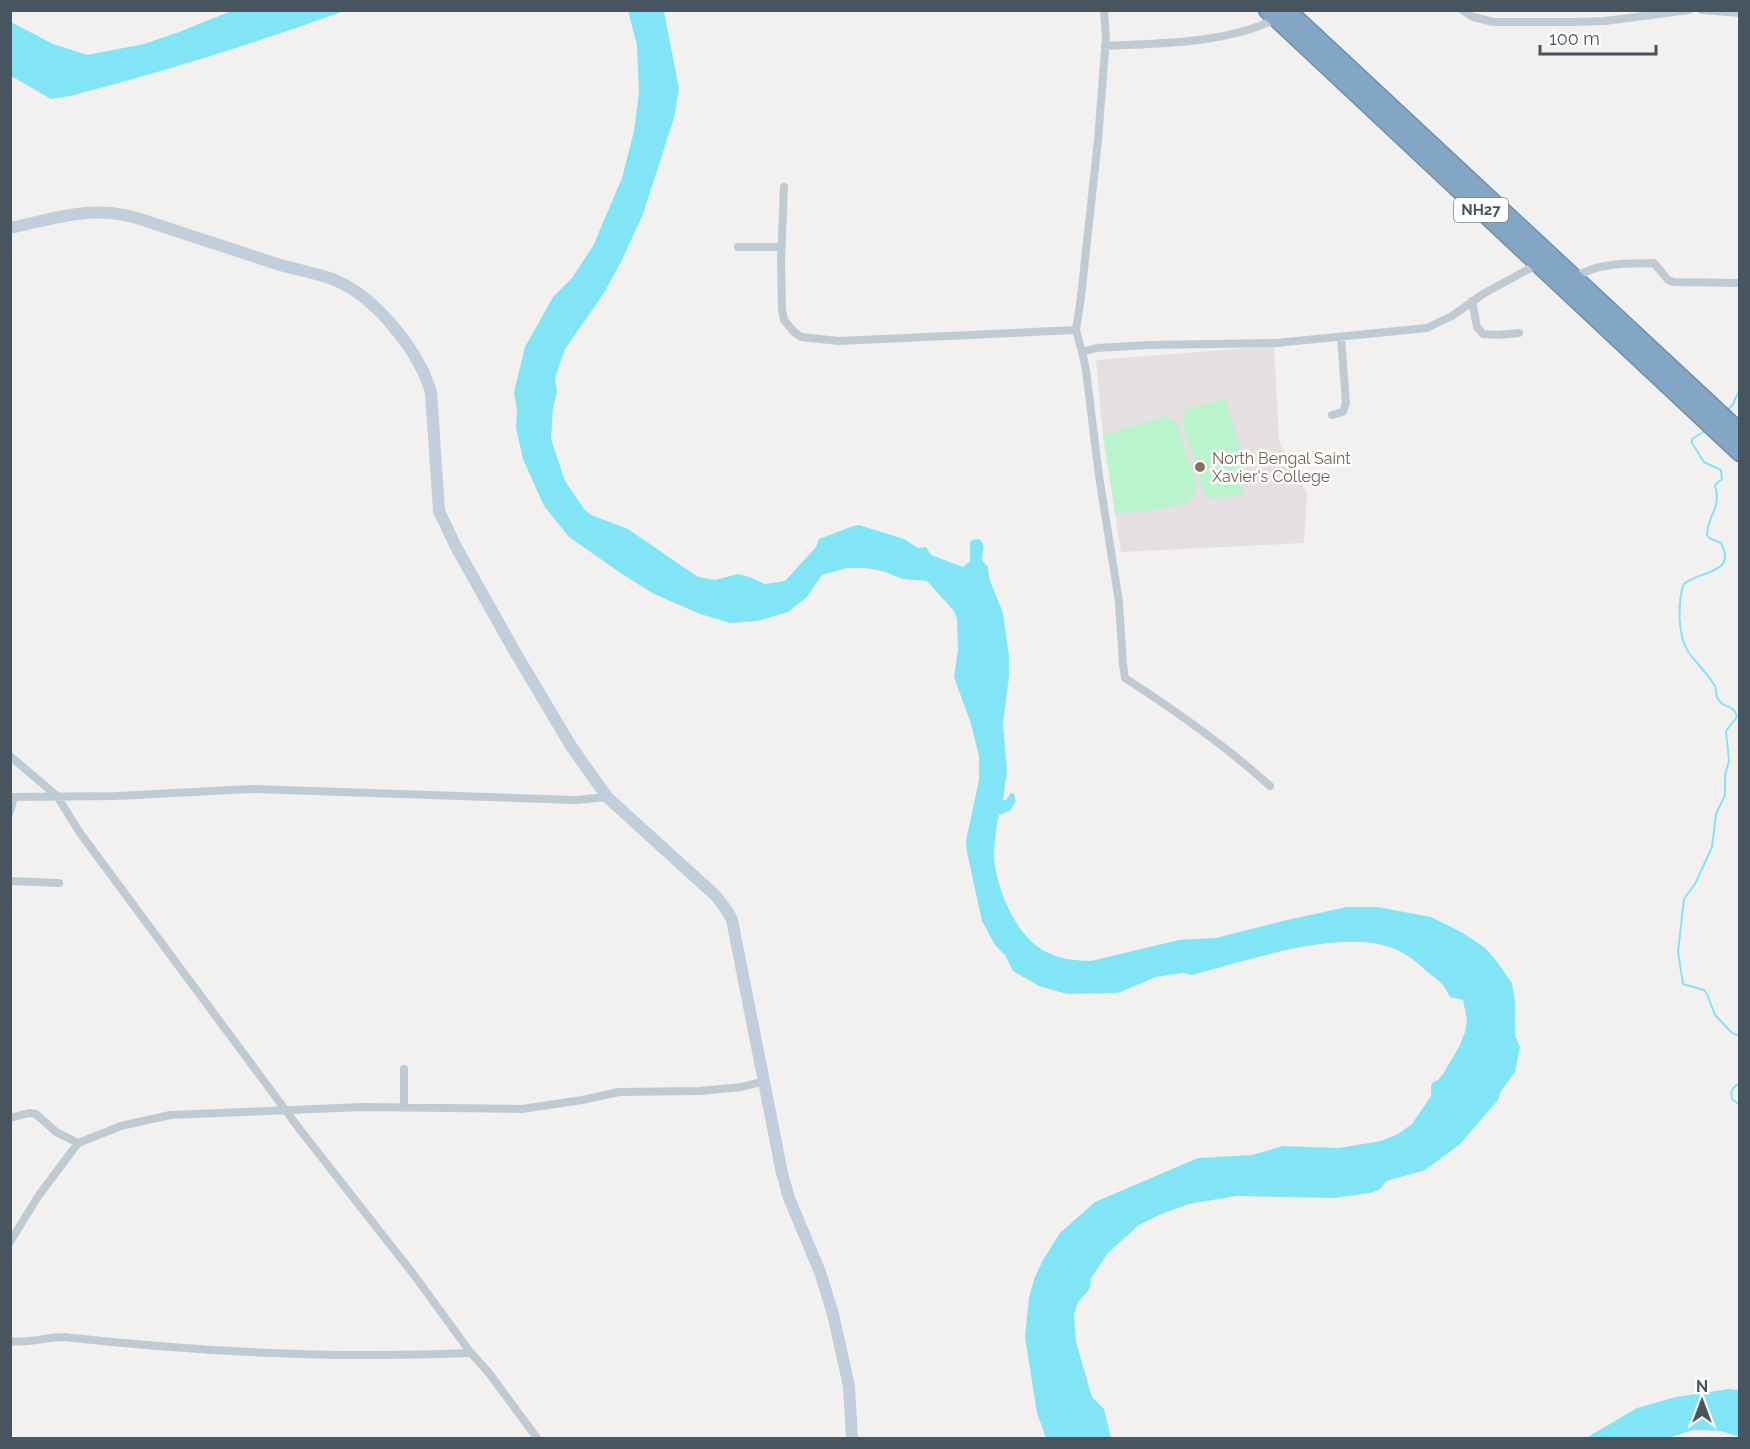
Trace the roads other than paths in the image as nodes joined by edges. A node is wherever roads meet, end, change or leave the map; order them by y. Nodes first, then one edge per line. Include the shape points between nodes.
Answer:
1 (1104, 10) edge
2 (1462, 10) edge
3 (1575, 10) edge
4 (1689, 10) edge
5 (1702, 10) edge
6 (1282, 12) edge
7 (1740, 13) edge
8 (1574, 22) junction
9 (1105, 46) junction
10 (784, 187) dead end
11 (10, 228) edge
12 (738, 247) dead end
13 (782, 247) junction
14 (1538, 264) junction
15 (1574, 278) junction
16 (1740, 283) edge
17 (1472, 301) junction
18 (1076, 330) junction
19 (1519, 333) dead end
20 (1341, 338) junction
21 (1082, 352) junction
22 (1699, 405) junction
23 (1332, 415) dead end
24 (1720, 424) junction
25 (1740, 432) edge
26 (1740, 453) edge
27 (10, 756) edge
28 (1270, 786) dead end
29 (57, 796) junction
30 (607, 796) junction
31 (12, 797) edge
32 (10, 812) edge
33 (10, 881) edge
34 (59, 883) dead end
35 (404, 1069) dead end
36 (764, 1081) junction
37 (404, 1108) junction
38 (286, 1110) junction
39 (10, 1118) edge
40 (78, 1143) junction
41 (10, 1242) edge
42 (10, 1341) edge
43 (471, 1353) junction
44 (537, 1438) edge
45 (852, 1438) edge

1 - 9 street
2 - 8 street via 1493,22
3 - 8 street
4 - 8 street
5 - 7 street
6 - 9 street via 1240,33 1170,43
6 - 14 highway, NH27
6 - 15 highway, NH27
9 - 18 street
10 - 13 street
11 - 30 street via 75,213 119,213 330,278 372,305 400,336 427,378 434,411 437,496 446,527 554,718
12 - 13 street
13 - 18 street via 784,320 801,337 839,341
14 - 17 street
14 - 22 highway, NH27
15 - 16 street via 1606,266 1654,263 1673,282
15 - 22 highway, NH27
17 - 19 street via 1477,327 1483,334
17 - 20 street via 1427,328
18 - 21 street
20 - 21 street via 1150,345
20 - 23 street via 1346,403 1343,412
21 - 28 street via 1119,602 1125,678 1186,717
22 - 24 highway, NH27
24 - 25 highway, NH27
24 - 26 highway, NH27
27 - 29 street
29 - 30 street via 251,789 576,800
29 - 31 street
29 - 38 street via 80,833
30 - 36 street via 716,896 728,912
31 - 32 street
33 - 34 street
35 - 37 street
36 - 37 street via 699,1091 619,1092 522,1109
36 - 45 street via 789,1198 820,1272 838,1332 849,1386
37 - 38 street
38 - 40 street via 170,1115 121,1126
38 - 43 street
39 - 40 street via 36,1114 64,1137
40 - 41 street
42 - 43 street via 64,1337 178,1348 338,1356
43 - 44 street

